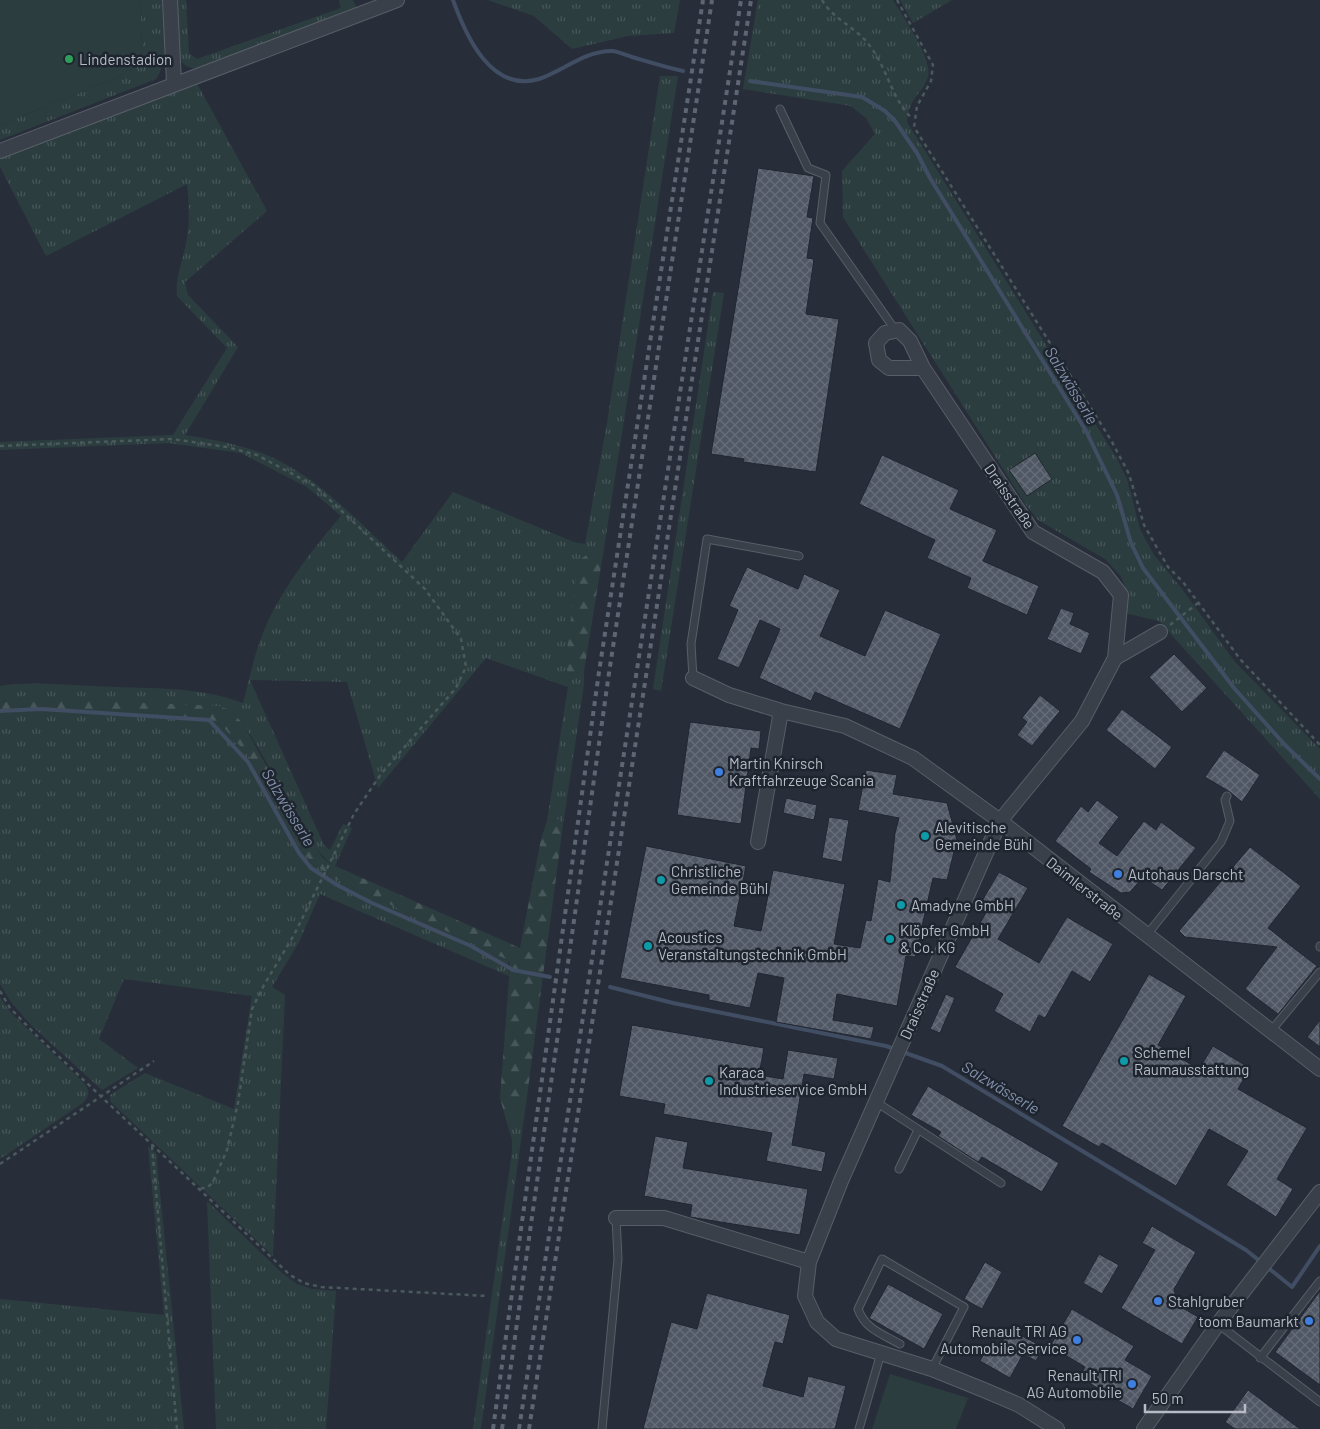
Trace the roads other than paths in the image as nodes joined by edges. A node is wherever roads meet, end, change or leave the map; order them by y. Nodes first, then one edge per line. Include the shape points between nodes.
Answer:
1 (170, 0) edge
2 (389, 2) edge
3 (174, 83) junction
4 (780, 109) dead end
5 (0, 151) edge
6 (896, 330) junction
7 (923, 368) junction
8 (799, 556) dead end
9 (1160, 632) road end
10 (1115, 658) junction
11 (693, 678) joint
12 (781, 711) junction
13 (1227, 796) dead end
14 (1000, 821) junction
15 (758, 842) dead end
16 (1146, 936) junction
17 (1320, 972) edge
18 (1270, 1032) junction
19 (1320, 1069) edge
20 (876, 1102) junction
21 (918, 1130) junction
22 (900, 1169) dead end
23 (1001, 1183) dead end
24 (1320, 1192) edge
25 (616, 1218) joint
26 (809, 1262) junction
27 (1320, 1281) edge
28 (1218, 1324) junction
29 (900, 1344) dead end
30 (881, 1352) junction
31 (1260, 1358) junction
32 (932, 1369) junction
33 (1320, 1402) edge
34 (602, 1429) edge
35 (859, 1429) edge
36 (1057, 1429) edge
37 (1144, 1429) edge

1 - 3 street
2 - 3 street
3 - 5 street
4 - 6 lane via 808,168 826,175 820,223
6 - 7 street, Draisstraße via 910,341
6 - 7 street via 885,333 876,343 879,360 890,368
7 - 10 street, Draisstraße via 1033,532 1102,572 1120,595
8 - 11 lane via 707,539 691,644
9 - 10 street
10 - 14 street, Draisstraße via 1082,721
11 - 12 street, Daimlerstraße via 729,695
12 - 14 street, Daimlerstraße via 845,726 913,758
12 - 15 street
13 - 16 lane via 1230,821 1221,842
14 - 16 street, Daimlerstraße
14 - 20 street, Draisstraße
16 - 18 street, Daimlerstraße
17 - 18 lane
18 - 19 street, Daimlerstraße
20 - 21 lane
20 - 26 street, Draisstraße
21 - 22 lane
21 - 23 lane
24 - 28 street
25 - 26 street via 664,1218
25 - 34 lane via 618,1259
26 - 30 street, Draisstraße via 805,1296 817,1322 836,1339
27 - 31 lane
28 - 31 lane
28 - 37 street
29 - 32 lane via 870,1328 858,1309 882,1259 964,1307
30 - 32 street, Draisstraße
30 - 35 lane
31 - 33 lane
32 - 36 street, Draisstraße via 1019,1405

